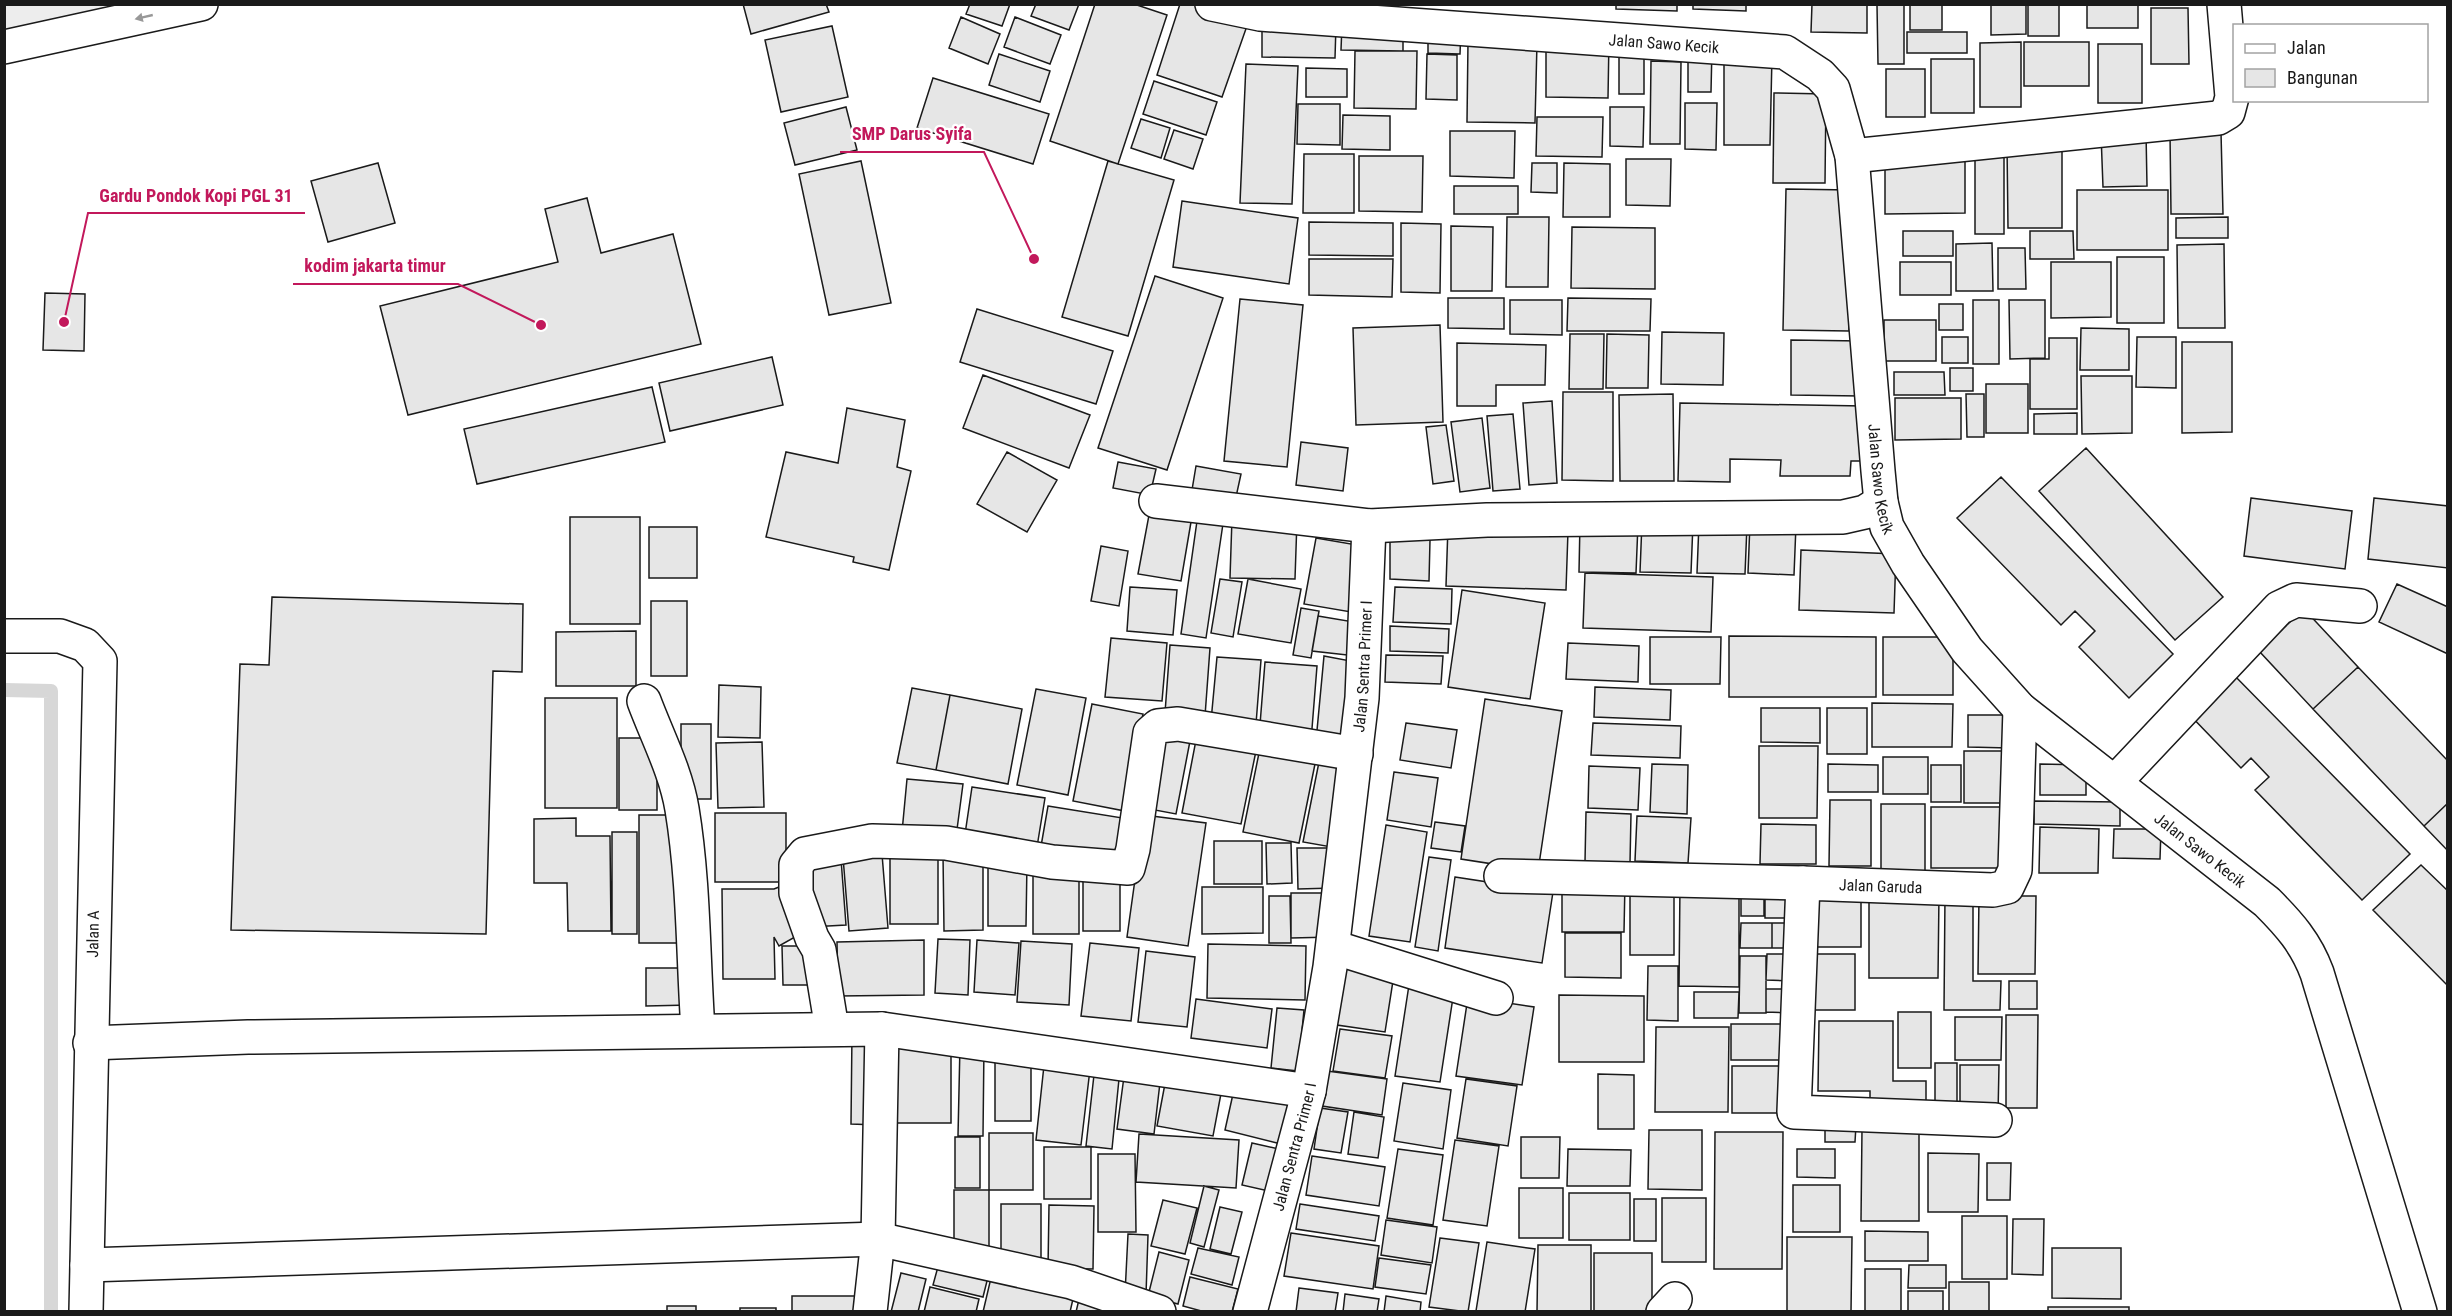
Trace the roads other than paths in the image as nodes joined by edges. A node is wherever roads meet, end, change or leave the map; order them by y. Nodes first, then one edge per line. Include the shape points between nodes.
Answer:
1 (201, 4) edge
2 (1212, 4) edge
3 (2224, 4) edge
4 (4, 47) edge
5 (1852, 156) junction
6 (1156, 501) dead end
7 (1881, 502) junction
8 (1369, 526) junction
9 (2360, 606) dead end
10 (4, 636) edge
11 (644, 701) dead end
12 (2020, 710) junction
13 (1356, 754) junction
14 (2115, 782) junction
15 (1502, 876) dead end
16 (1803, 883) junction
17 (1333, 947) junction
18 (1496, 999) dead end
19 (832, 1029) junction
20 (882, 1029) junction
21 (698, 1030) junction
22 (90, 1043) junction
23 (1309, 1091) junction
24 (1995, 1120) dead end
25 (878, 1239) junction
26 (87, 1265) junction
27 (86, 1311) edge
28 (870, 1311) edge
29 (1159, 1311) edge
30 (1250, 1311) edge
31 (2420, 1311) edge

1 -> 4 street
2 - 5 street, Jalan Sawo Kecik via 1260,14 1785,52 1820,75 1833,89
3 - 5 street via 2232,97 2224,116
5 - 7 street, Jalan Sawo Kecik
6 - 8 street
7 - 8 street via 1865,512 1843,518 1487,520
7 - 12 street, Jalan Sawo Kecik via 1887,527 1908,564 1967,650
8 - 13 street, Jalan Sentra Primer I
9 - 14 street via 2296,600 2279,608
10 - 22 street, Jalan A via 60,636 85,645 100,661
11 - 21 street via 681,807
12 - 14 street, Jalan Sawo Kecik
12 - 16 street, Jalan Garuda via 2015,870 2007,887 1993,890
13 - 17 street, Jalan Sentra Primer I
13 - 19 street via 1178,724 1158,726 1150,733 1128,868 1052,862 946,843 872,841 805,854 796,865 796,893 819,950
14 - 31 street, Jalan Sawo Kecik via 2267,902 2304,943 2317,973
15 - 16 street
16 - 24 street via 1794,1112
17 - 18 street
17 - 23 street, Jalan Sentra Primer I
19 - 20 street
19 - 21 street
20 - 23 street
20 - 25 street
21 - 22 street via 260,1036
22 - 26 street, Jalan A
23 - 30 street, Jalan Sentra Primer I
25 - 26 street
25 - 28 street
25 - 29 street via 1071,1282
26 - 27 street, Jalan A

